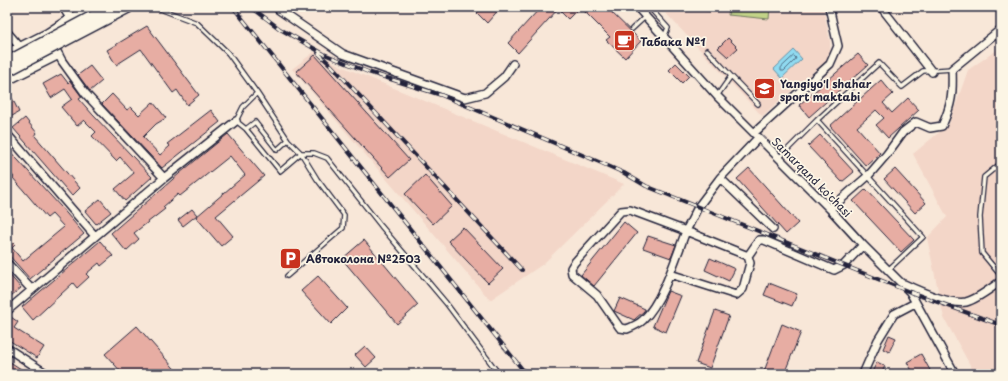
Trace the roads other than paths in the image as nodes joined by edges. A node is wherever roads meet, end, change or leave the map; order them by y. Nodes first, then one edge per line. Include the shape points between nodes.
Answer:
1 (63, 7) edge
2 (95, 7) edge
3 (110, 7) edge
4 (128, 7) edge
5 (155, 7) edge
6 (277, 7) edge
7 (636, 7) edge
8 (649, 7) edge
9 (829, 7) edge
10 (881, 7) edge
11 (645, 17) junction
12 (70, 18) junction
13 (632, 29) dead end
14 (1001, 29) edge
15 (7, 32) edge
16 (47, 33) junction
17 (664, 38) junction
18 (20, 47) junction
19 (707, 50) dead end
20 (7, 53) edge
21 (59, 55) junction
22 (7, 62) edge
23 (513, 64) dead end
24 (952, 69) junction
25 (7, 72) edge
26 (932, 72) junction
27 (731, 76) junction
28 (7, 81) edge
29 (257, 92) junction
30 (717, 96) junction
31 (758, 104) dead end
32 (817, 120) junction
33 (236, 121) junction
34 (246, 128) junction
35 (7, 134) edge
36 (756, 136) junction
37 (288, 140) junction
38 (301, 153) junction
39 (779, 158) junction
40 (1001, 163) edge
41 (868, 176) junction
42 (164, 178) junction
43 (720, 178) junction
44 (830, 209) junction
45 (773, 229) dead end
46 (686, 232) junction
47 (95, 236) junction
48 (862, 245) junction
49 (748, 256) junction
50 (7, 263) edge
51 (888, 270) junction
52 (670, 274) junction
53 (287, 276) dead end
54 (1001, 276) edge
55 (1001, 281) edge
56 (900, 282) junction
57 (32, 290) junction
58 (915, 303) junction
59 (7, 311) edge
60 (7, 348) edge
61 (47, 374) edge
62 (499, 374) edge
63 (863, 374) edge
64 (955, 374) edge

1 - 12 street
2 - 12 street
3 - 22 main road, bridge
4 - 25 main road, bridge
5 - 29 lane via 197,24 228,53
6 - 23 street via 344,54 465,98 485,93 504,77
7 - 11 street, Samarqand ko'chasi
8 - 17 lane via 668,28
9 - 36 street via 838,46 830,64
10 - 26 street
11 - 13 lane
11 - 17 street, Samarqand ko'chasi
12 - 16 street
14 - 24 street
15 - 18 street
16 - 18 street
16 - 21 street
17 - 30 street, Samarqand ko'chasi
18 - 20 street
19 - 27 lane
21 - 28 street
21 - 42 street via 85,93
24 - 26 lane
24 - 41 street via 953,93 948,115 942,126 930,128 916,122 903,132
26 - 32 lane via 923,72 902,87 879,63
27 - 30 lane
27 - 31 lane
29 - 33 lane via 243,107
29 - 37 lane
30 - 36 street, Samarqand ko'chasi
32 - 39 lane
32 - 41 lane
33 - 34 lane
33 - 42 street
34 - 37 lane via 255,122 277,150
34 - 38 lane via 280,171
35 - 47 street
36 - 39 street, Samarqand ko'chasi
36 - 43 street
37 - 38 lane
38 - 53 lane via 344,215 343,228
38 - 62 lane via 314,153 327,158 446,303
39 - 44 street, Samarqand ko'chasi
40 - 54 lane via 984,177 980,217 982,253
41 - 44 street
41 - 51 lane via 923,237
42 - 47 street
43 - 45 street
43 - 46 street via 698,207
44 - 48 street, Samarqand ko'chasi
46 - 49 street
46 - 52 street
46 - 52 street via 630,210 621,211 571,268 572,274 598,295 620,328 627,329 643,320 656,302
47 - 57 street
48 - 49 street via 844,265 834,270 764,240 759,240
48 - 51 street, Samarqand ko'chasi
49 - 52 street via 750,263 743,289 736,295
50 - 57 street
51 - 56 street, Samarqand ko'chasi
55 - 56 street via 967,302 955,302
56 - 58 street, Samarqand ko'chasi via 910,292
57 - 59 street
58 - 63 street via 894,314 878,340
58 - 64 street, Samarqand ko'chasi
60 - 61 street

